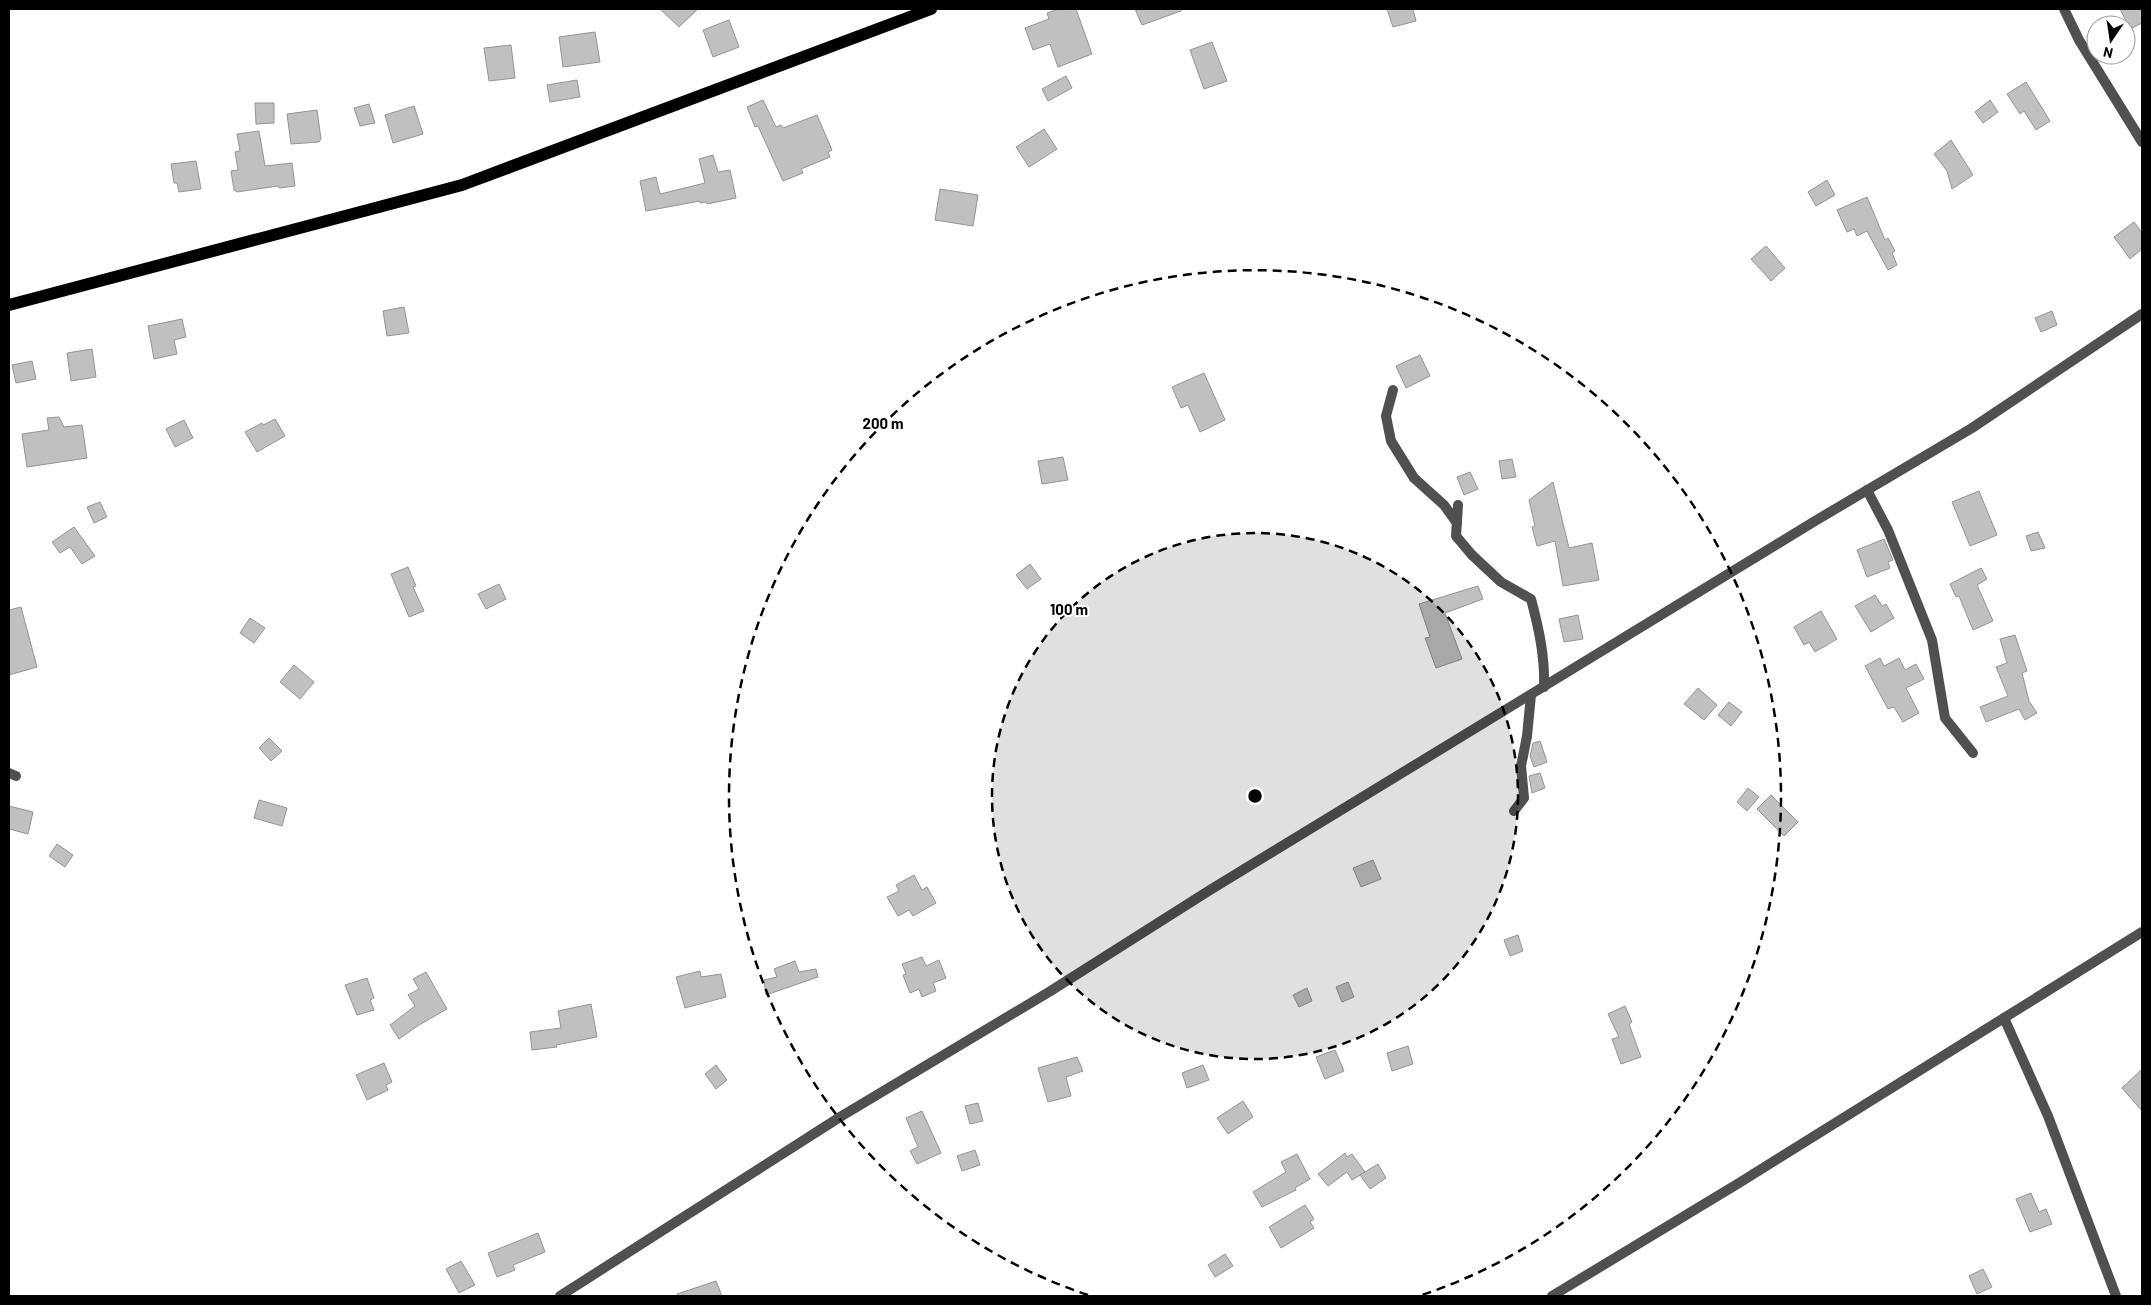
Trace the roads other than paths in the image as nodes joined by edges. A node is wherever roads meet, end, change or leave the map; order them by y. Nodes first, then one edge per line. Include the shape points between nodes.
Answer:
1 (931, 9) edge
2 (2064, 9) edge
3 (2142, 142) edge
4 (9, 305) edge
5 (2142, 314) edge
6 (1393, 390) dead end
7 (1867, 490) junction
8 (1458, 505) dead end
9 (1457, 524) junction
10 (1544, 687) junction
11 (1531, 695) junction
12 (1973, 753) dead end
13 (1514, 810) dead end
14 (2142, 932) edge
15 (2004, 1018) junction
16 (560, 1296) edge
17 (1552, 1296) edge
18 (2116, 1296) edge

1 - 4 main road via 462,184
2 - 3 street via 2079,40
5 - 7 street via 1972,428
6 - 9 street via 1386,416 1391,442 1414,478 1444,505
7 - 10 street
7 - 12 street via 1888,530 1932,640 1945,718
8 - 9 street
9 - 10 street via 1456,536 1472,555 1501,582 1531,600 1545,663
10 - 11 street
11 - 13 street via 1521,766 1524,798
11 - 16 street via 840,1117
14 - 15 street
15 - 17 street
15 - 18 street via 2048,1116

